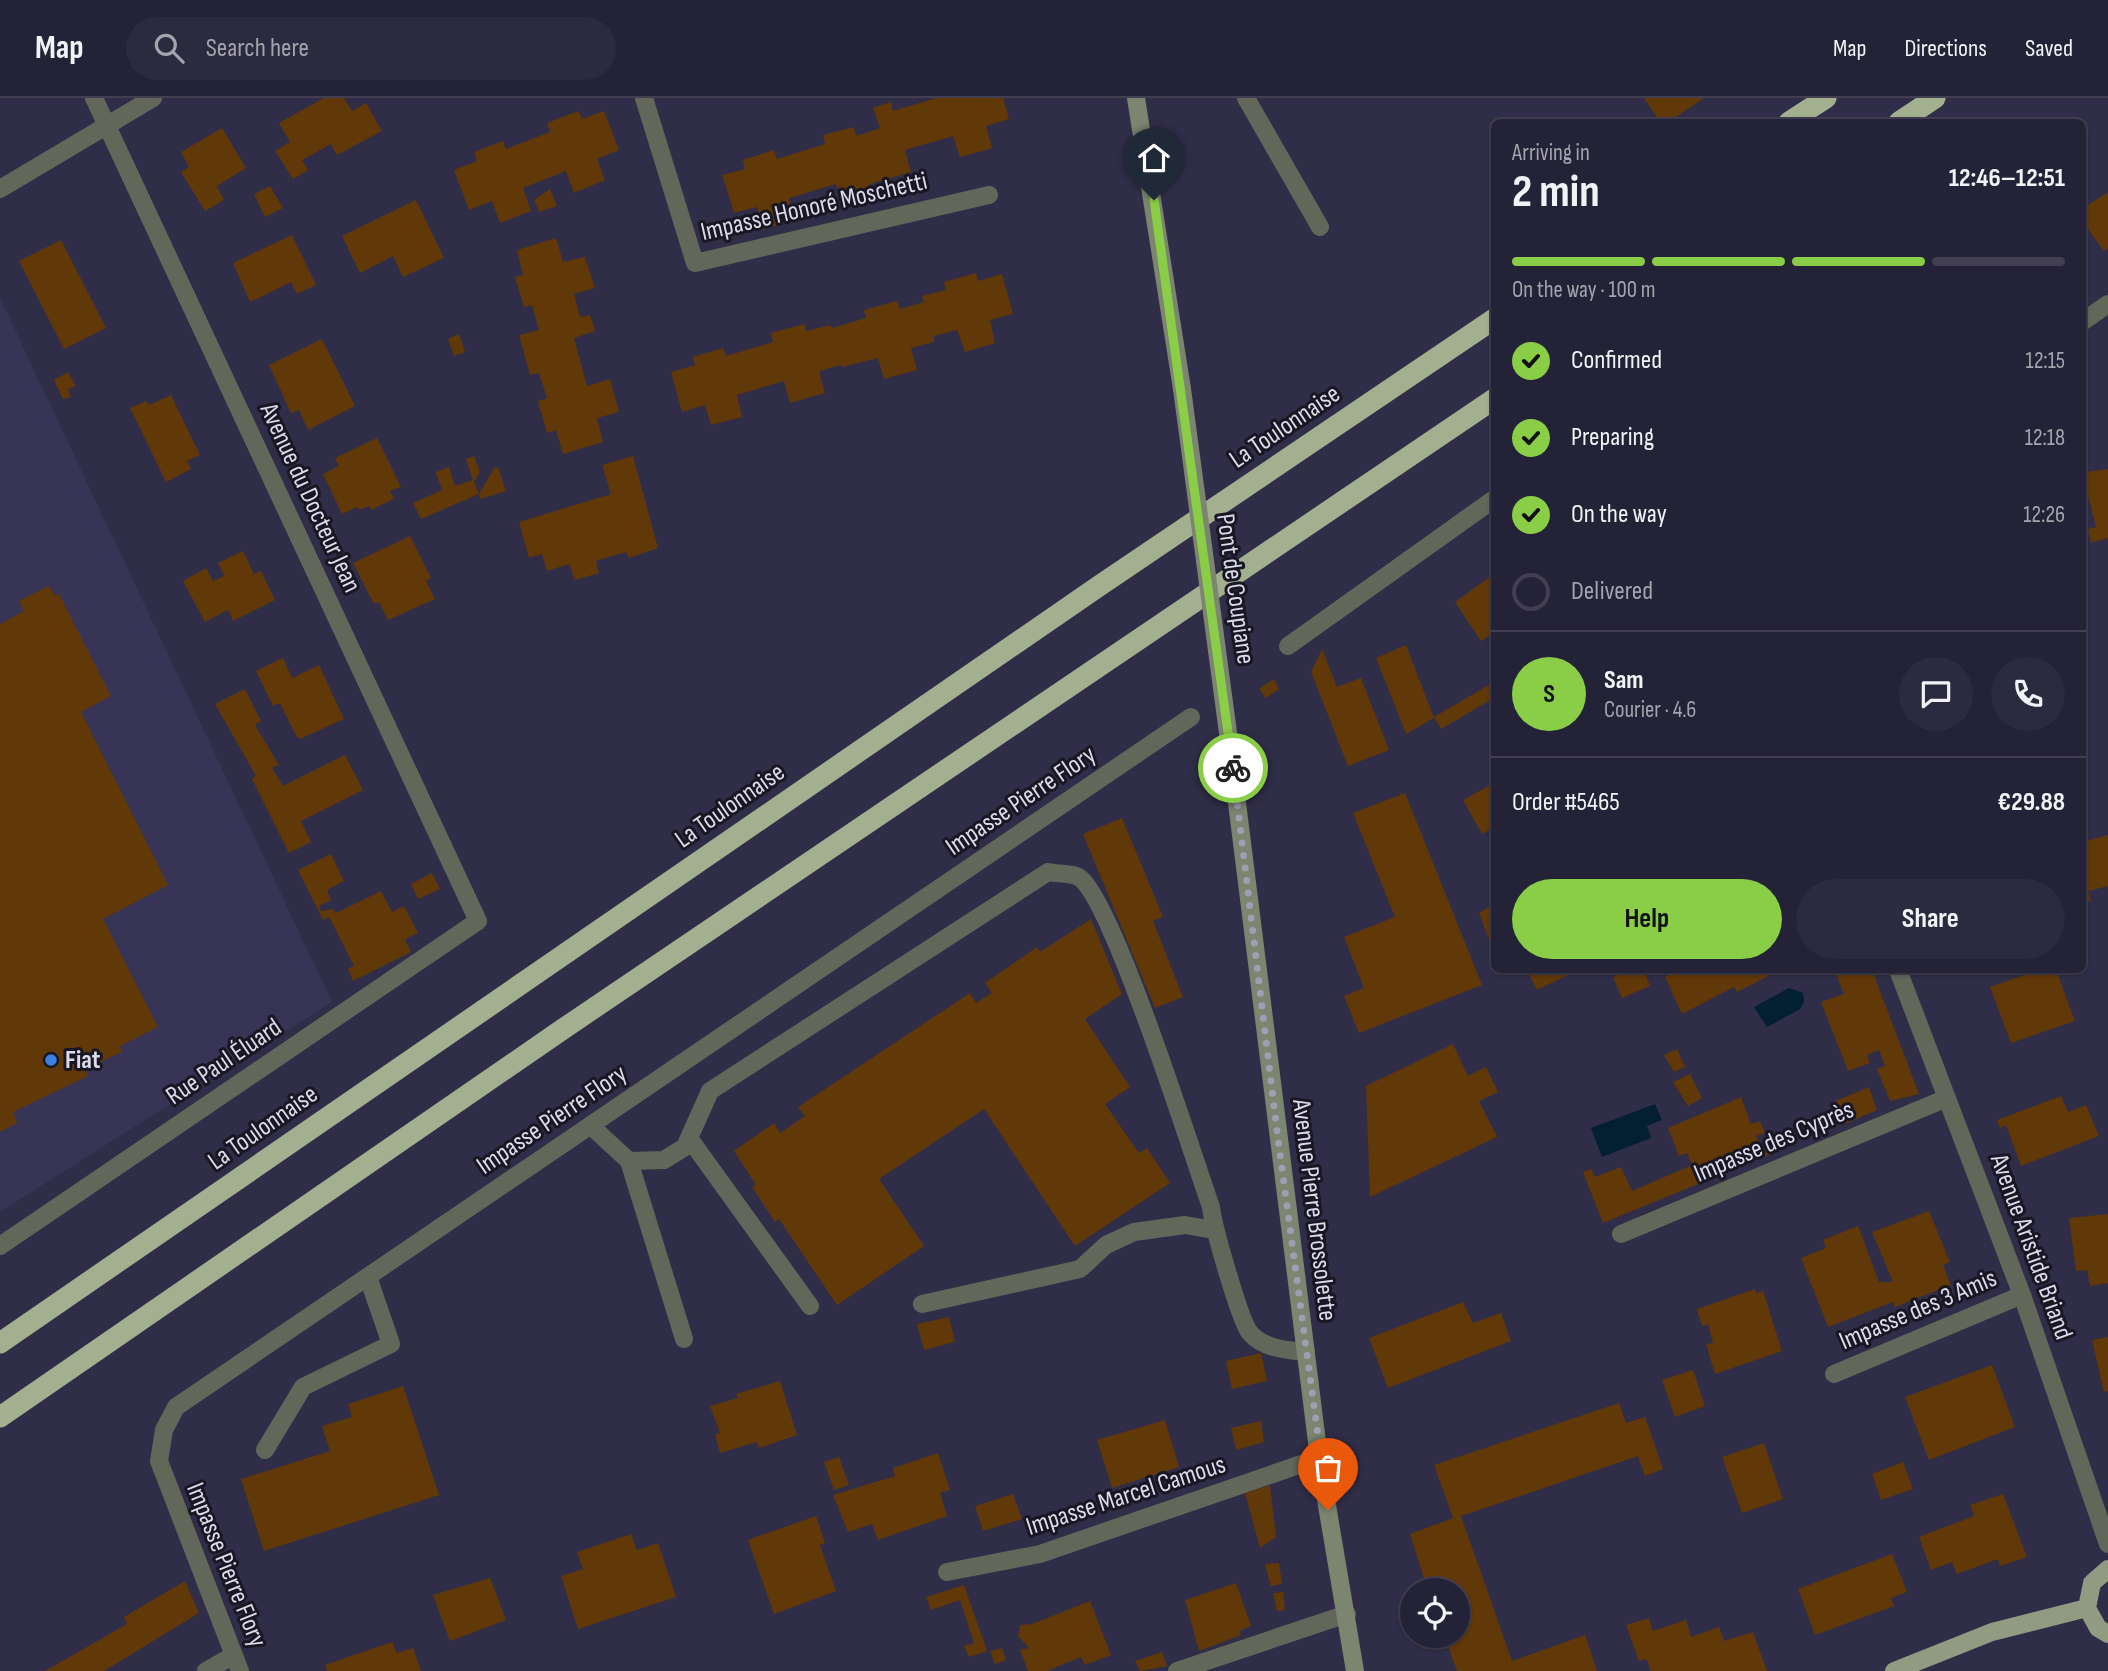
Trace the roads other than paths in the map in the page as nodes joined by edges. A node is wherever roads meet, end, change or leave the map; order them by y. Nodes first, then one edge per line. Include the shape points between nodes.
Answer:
1 (94, 98) edge
2 (153, 98) edge
3 (644, 98) edge
4 (1136, 98) edge
5 (1246, 98) edge
6 (1804, 98) edge
7 (1826, 98) edge
8 (1932, 100) edge
9 (1775, 119) edge
10 (1794, 119) edge
11 (1904, 119) edge
12 (108, 125) junction
13 (0, 189) edge
14 (989, 195) dead end
15 (1320, 226) dead end
16 (2108, 304) edge
17 (2086, 319) edge
18 (1491, 321) edge
19 (1491, 401) edge
20 (1491, 501) edge
21 (1288, 646) dead end
22 (1191, 717) dead end
23 (1231, 755) joint
24 (478, 921) joint
25 (1899, 973) edge
26 (1947, 1098) junction
27 (591, 1126) junction
28 (689, 1138) junction
29 (629, 1161) junction
30 (1214, 1230) junction
31 (1621, 1234) dead end
32 (0, 1246) edge
33 (368, 1278) junction
34 (2022, 1295) junction
35 (922, 1304) dead end
36 (810, 1306) dead end
37 (684, 1339) dead end
38 (0, 1343) edge
39 (1306, 1352) junction
40 (1834, 1374) dead end
41 (0, 1417) edge
42 (265, 1450) dead end
43 (1320, 1458) junction
44 (2108, 1544) edge
45 (2108, 1569) edge
46 (947, 1572) dead end
47 (2087, 1608) junction
48 (1347, 1614) junction
49 (2108, 1634) edge
50 (237, 1663) edge
51 (206, 1671) edge
52 (1177, 1671) edge
53 (1356, 1671) edge
54 (1894, 1671) edge

1 - 12 street, Avenue du Docteur Jean
2 - 12 street
3 - 14 street, Impasse Honoré Moschetti via 695,262
4 - 23 main road, Pont de Coupiane, bridge via 1182,389
5 - 15 street
6 - 9 highway
7 - 10 highway
8 - 11 highway
12 - 13 street
12 - 24 street, Avenue du Docteur Jean
16 - 17 street
18 - 38 highway, La Toulonnaise
19 - 41 highway via 563,1029
20 - 21 street
22 - 27 street, Impasse Pierre Flory
23 - 39 main road, Avenue Pierre Brossolette
24 - 32 street, Rue Paul Éluard
25 - 26 street, Avenue Aristide Briand
26 - 31 street, Impasse des Cyprès
26 - 34 street, Avenue Aristide Briand
27 - 29 street
27 - 33 street, Impasse Pierre Flory
28 - 29 street via 685,1147 664,1160
28 - 30 street via 710,1091 1048,872 1079,877 1096,895 1133,987 1211,1207
28 - 36 street
29 - 37 street
30 - 35 street via 1185,1225 1134,1232 1106,1245 1080,1269
30 - 39 street via 1249,1333 1275,1349
33 - 42 street via 391,1344 303,1387
33 - 50 street, Impasse Pierre Flory via 176,1407 164,1430 159,1461 162,1473
34 - 40 street, Impasse des 3 Amis
34 - 44 street, Avenue Aristide Briand
39 - 43 main road, Avenue Pierre Brossolette
43 - 46 street, Impasse Marcel Camous via 1040,1554
43 - 48 main road, Avenue Pierre Brossolette
45 - 47 main road via 2092,1583
47 - 49 main road via 2098,1628
47 - 54 main road via 1992,1633
48 - 52 street
48 - 53 main road, Avenue Pierre Brossolette
50 - 51 street

